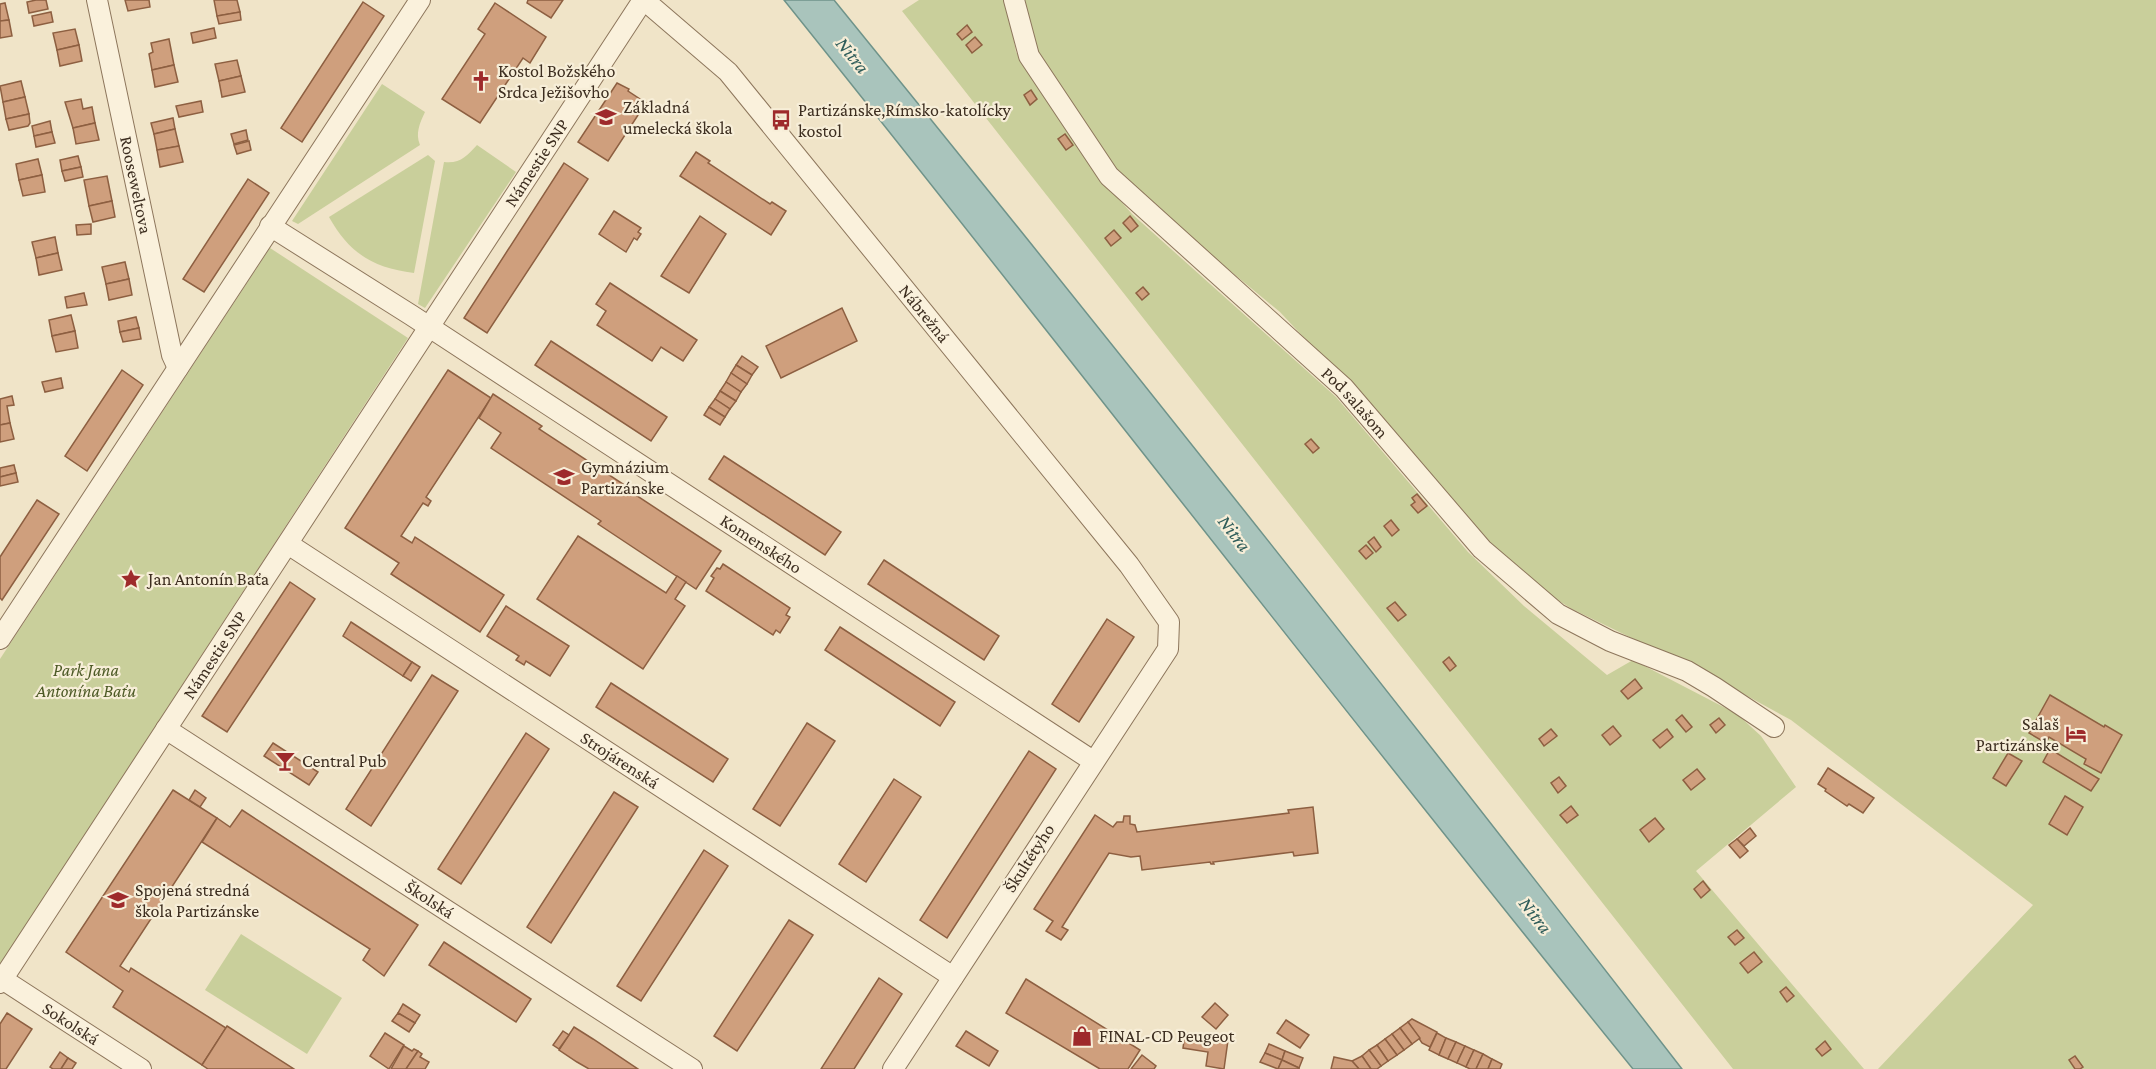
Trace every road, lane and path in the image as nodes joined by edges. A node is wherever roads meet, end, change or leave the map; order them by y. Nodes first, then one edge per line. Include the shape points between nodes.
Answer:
1 (98, 0) edge
2 (420, 0) edge
3 (644, 0) edge
4 (1014, 0) edge
5 (270, 226) junction
6 (430, 328) junction
7 (178, 368) junction
8 (288, 544) junction
9 (0, 639) edge
10 (1168, 649) joint
11 (1774, 727) dead end
12 (166, 729) junction
13 (1093, 761) junction
14 (953, 977) junction
15 (1, 981) edge
16 (141, 1069) edge
17 (692, 1069) edge
18 (893, 1069) edge

1 - 7 street, Rooseweltova via 172,355
2 - 5 street
3 - 6 street, Námestie SNP
3 - 10 street, Nábrežná via 728,72 1130,565 1169,622
4 - 11 street, Pod salašom via 1029,56 1109,176 1344,388 1482,549 1558,614 1610,641 1687,671
5 - 6 street
5 - 7 street
6 - 8 street, Námestie SNP
6 - 13 street, Komenského
7 - 9 street
8 - 12 street, Námestie SNP
8 - 14 street, Strojárenská
10 - 13 street, Škultétyho
12 - 15 street, Námestie SNP
12 - 17 street, Školská
13 - 14 street, Škultétyho
14 - 18 street, Škultétyho
15 - 16 street, Sokolská

